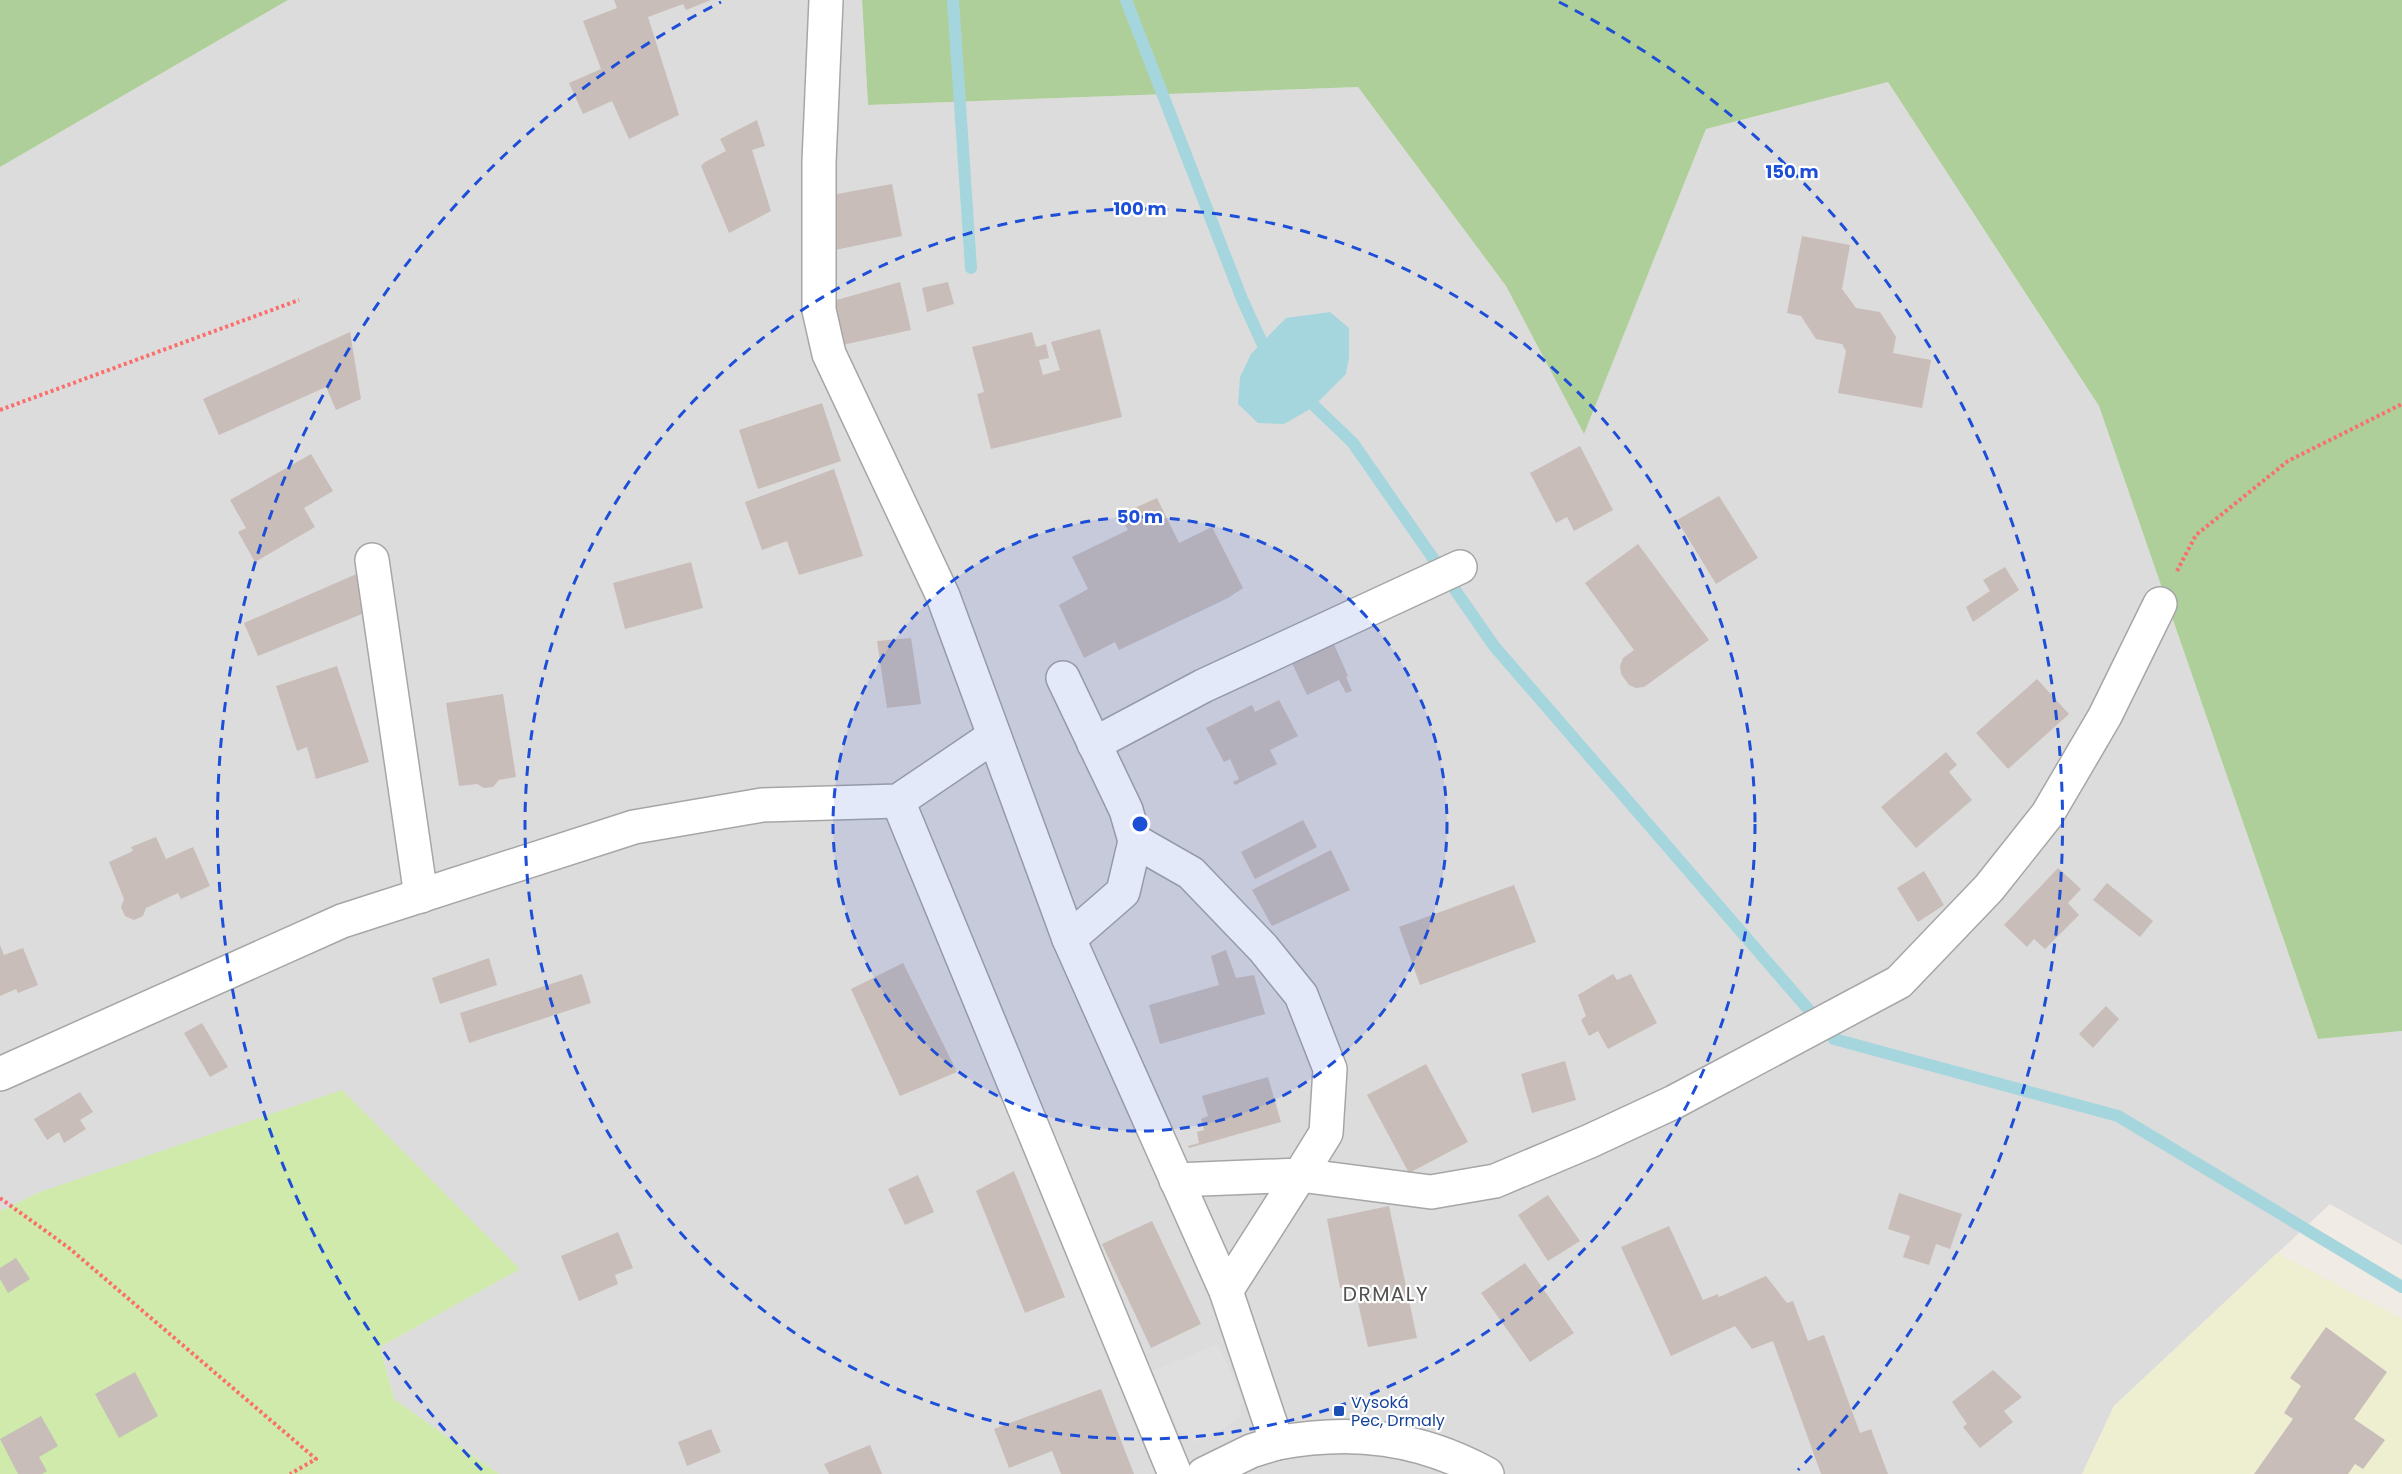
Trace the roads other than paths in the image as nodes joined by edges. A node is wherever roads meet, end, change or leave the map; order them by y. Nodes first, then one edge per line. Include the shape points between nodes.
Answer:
1 (826, 0) edge
2 (372, 560) dead end
3 (1460, 567) dead end
4 (2160, 604) road end
5 (1063, 678) dead end
6 (994, 736) junction
7 (1094, 744) junction
8 (898, 801) junction
9 (1136, 841) junction
10 (421, 896) junction
11 (1069, 939) junction
12 (0, 1074) edge
13 (1300, 1175) junction
14 (1176, 1180) junction
15 (1226, 1291) junction
16 (1276, 1443) junction
17 (1175, 1474) edge
18 (1204, 1474) edge
19 (1487, 1474) edge

1 - 6 street via 819,162 819,310 829,354 943,596
2 - 10 street
3 - 7 street via 1203,687
4 - 13 street via 2105,716 2047,815 1989,888 1899,982 1674,1102 1495,1181 1431,1192
5 - 7 street
6 - 8 street
6 - 11 street
7 - 9 street via 1126,810
8 - 10 street via 762,805 634,827
8 - 17 street
9 - 11 street via 1124,892
9 - 13 street via 1191,873 1263,948 1301,995 1330,1069 1326,1133
10 - 12 street via 342,921
11 - 14 street
13 - 14 street
13 - 15 street
14 - 15 street
15 - 16 street
16 - 18 street
16 - 19 street via 1331,1435 1390,1439 1455,1457

